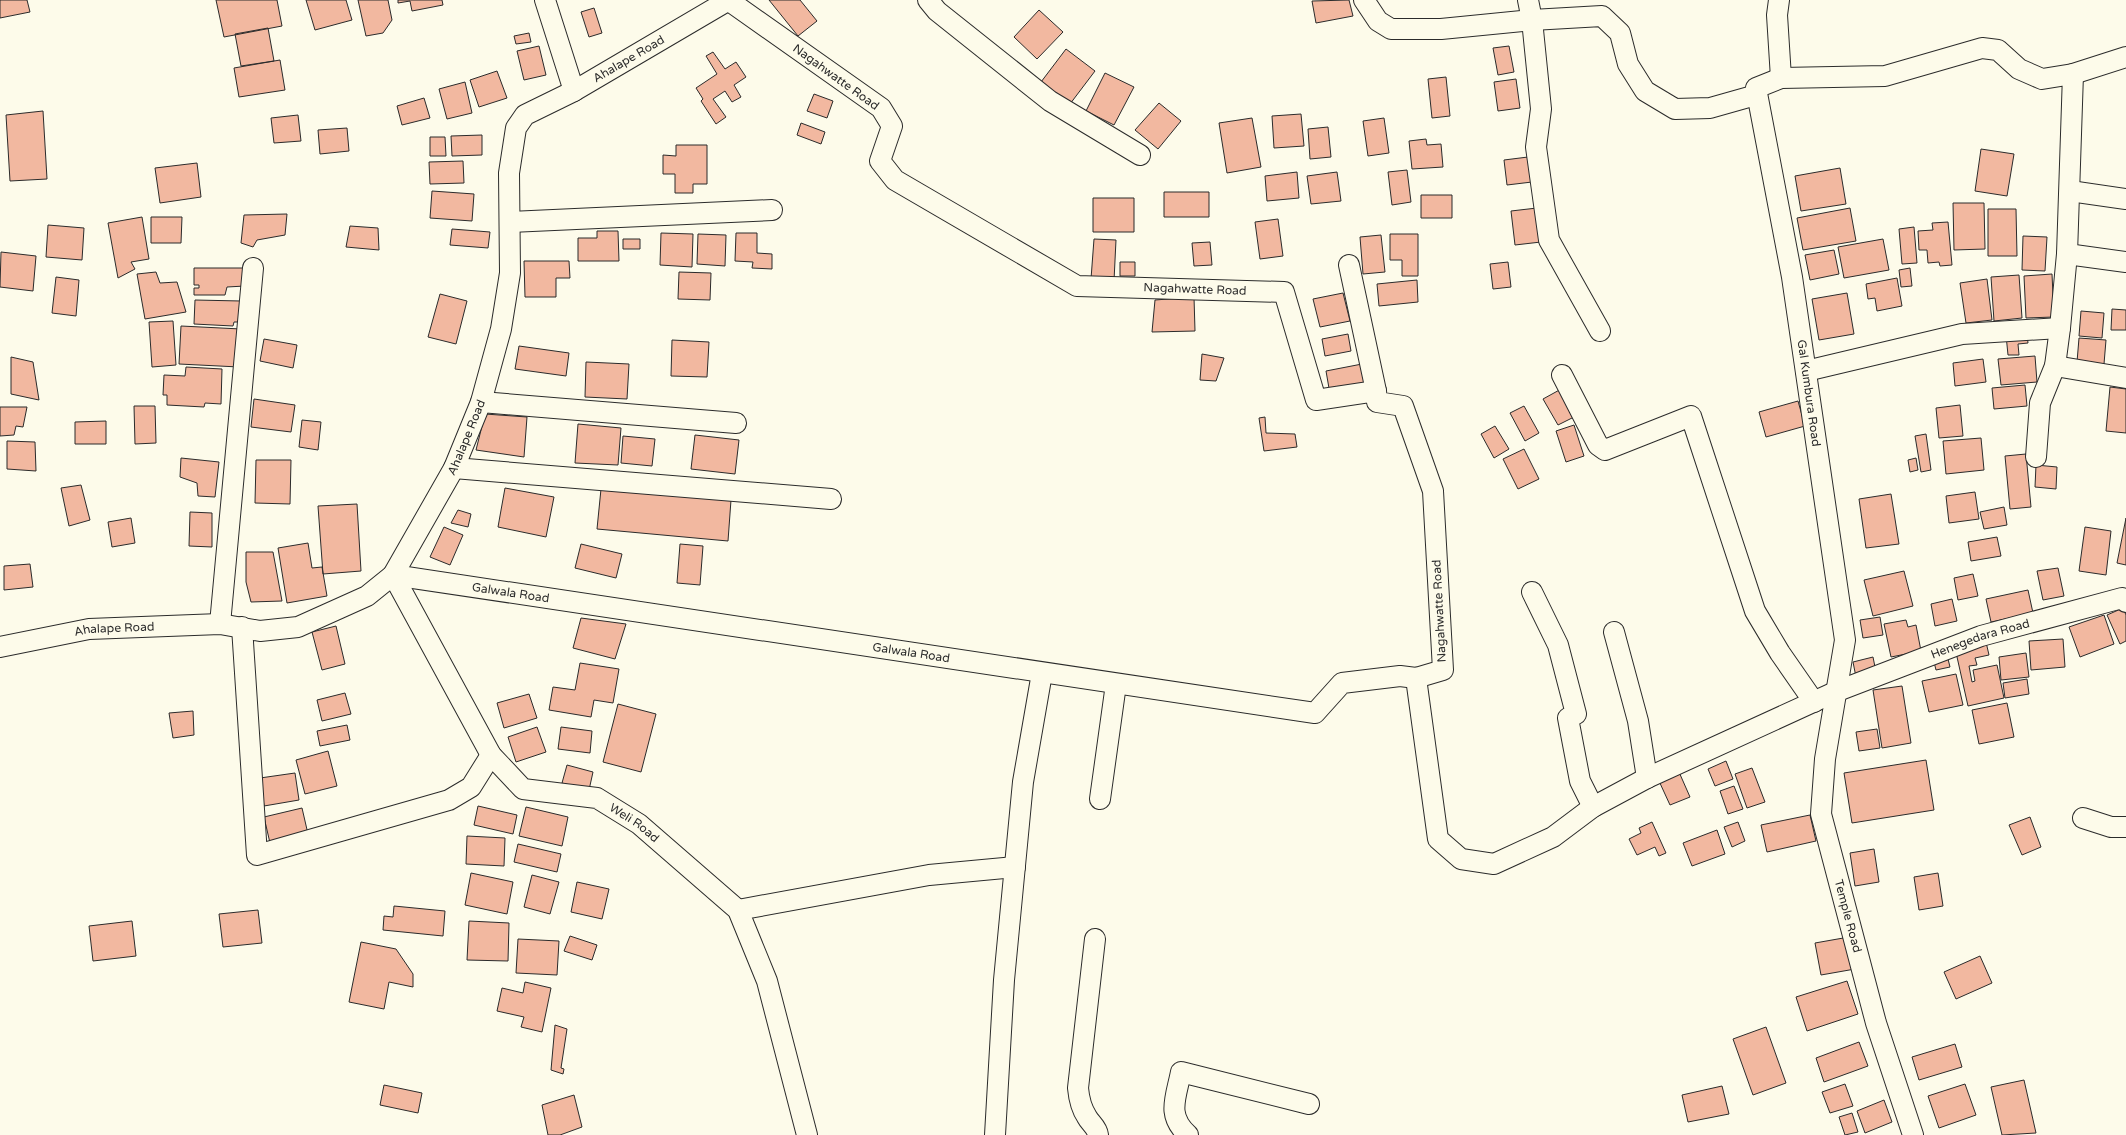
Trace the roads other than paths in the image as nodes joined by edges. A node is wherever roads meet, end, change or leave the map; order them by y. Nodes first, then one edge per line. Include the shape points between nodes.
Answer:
1 (545, 0) edge
2 (728, 0) edge
3 (928, 0) edge
4 (1364, 0) edge
5 (1528, 0) edge
6 (1779, 0) edge
7 (1532, 20) junction
8 (2126, 57) edge
9 (2073, 74) junction
10 (1781, 78) junction
11 (574, 91) junction
12 (1756, 95) junction
13 (1140, 156) dead end
14 (2070, 191) junction
15 (2126, 199) edge
16 (772, 210) dead end
17 (510, 222) junction
18 (2067, 254) junction
19 (2126, 262) edge
20 (1350, 264) dead end
21 (253, 268) dead end
22 (2060, 328) junction
23 (1600, 331) dead end
24 (2055, 366) junction
25 (1806, 371) junction
26 (1562, 375) dead end
27 (2126, 378) edge
28 (1376, 391) junction
29 (481, 402) junction
30 (736, 423) dead end
31 (2036, 457) dead end
32 (454, 468) junction
33 (831, 499) dead end
34 (393, 575) junction
35 (1532, 592) dead end
36 (2126, 602) edge
37 (220, 624) junction
38 (242, 627) junction
39 (1614, 632) dead end
40 (0, 647) edge
41 (1042, 673) junction
42 (1416, 678) junction
43 (1116, 684) junction
44 (1835, 692) junction
45 (1814, 702) junction
46 (492, 755) junction
47 (1648, 778) junction
48 (1100, 799) dead end
49 (1593, 807) junction
50 (2083, 818) dead end
51 (2126, 827) edge
52 (1015, 866) junction
53 (738, 910) junction
54 (1095, 939) dead end
55 (1309, 1104) dead end
56 (807, 1135) edge
57 (995, 1135) edge
58 (1098, 1135) edge
59 (1188, 1135) edge
60 (1913, 1135) edge

1 - 11 street
2 - 11 street, Ahalape Road
2 - 28 street, Nagahwatte Road via 881,108 892,126 880,161 895,180 1077,286 1284,292 1316,400
3 - 13 street via 937,11 1050,101
4 - 7 street via 1378,21 1391,29 1441,30
5 - 7 street
6 - 10 street
7 - 12 street via 1602,16 1620,33 1628,64 1645,91 1675,109 1710,108
7 - 23 street via 1541,109 1536,147 1549,240
8 - 9 street
9 - 10 street via 2042,79 2019,68 1998,50 1982,48 1885,76
9 - 14 street
10 - 12 street via 1756,88
11 - 17 street, Ahalape Road via 524,115 516,128 509,173
12 - 25 street, Gal Kumbura Road via 1792,277
14 - 15 street
14 - 18 street
16 - 17 street
17 - 29 street, Ahalape Road via 510,273 501,329
18 - 19 street
18 - 22 street
20 - 28 street
21 - 37 street
22 - 24 street
22 - 25 street via 1962,334
24 - 27 street
24 - 31 street via 2040,403
25 - 44 street, Gal Kumbura Road via 1845,640
26 - 45 street via 1598,445 1606,450 1691,416 1755,611
28 - 42 street, Nagahwatte Road via 1377,402 1404,406 1433,491 1442,670
29 - 30 street
29 - 32 street, Ahalape Road
32 - 33 street
32 - 34 street, Ahalape Road
34 - 38 street, Ahalape Road via 367,596 298,627 260,631
34 - 41 street, Galwala Road
34 - 46 street, Weli Road
35 - 49 street via 1558,645 1576,714 1568,718 1580,781
36 - 44 street, Henegedara Road via 2122,598 2095,604 1981,636
37 - 38 street, Ahalape Road
37 - 40 street, Ahalape Road via 88,629
38 - 46 street via 257,855 449,800 471,787
39 - 47 street via 1638,721
41 - 43 street, Galwala Road
41 - 52 street via 1023,782
42 - 43 street, Galwala Road via 1400,676 1342,683 1314,713
42 - 49 street via 1438,839 1461,859 1494,864 1553,836
43 - 48 street
44 - 45 street
44 - 60 street, Temple Road via 1821,814 1876,1023
45 - 47 street
46 - 53 street, Weli Road via 523,789 597,798 631,819
47 - 49 street
50 - 51 street via 2111,827
52 - 53 street via 929,875
52 - 57 street via 1004,980
53 - 56 street, Weli Road via 767,981
54 - 58 street via 1078,1088 1080,1102
55 - 59 street via 1182,1072 1173,1111 1178,1126

